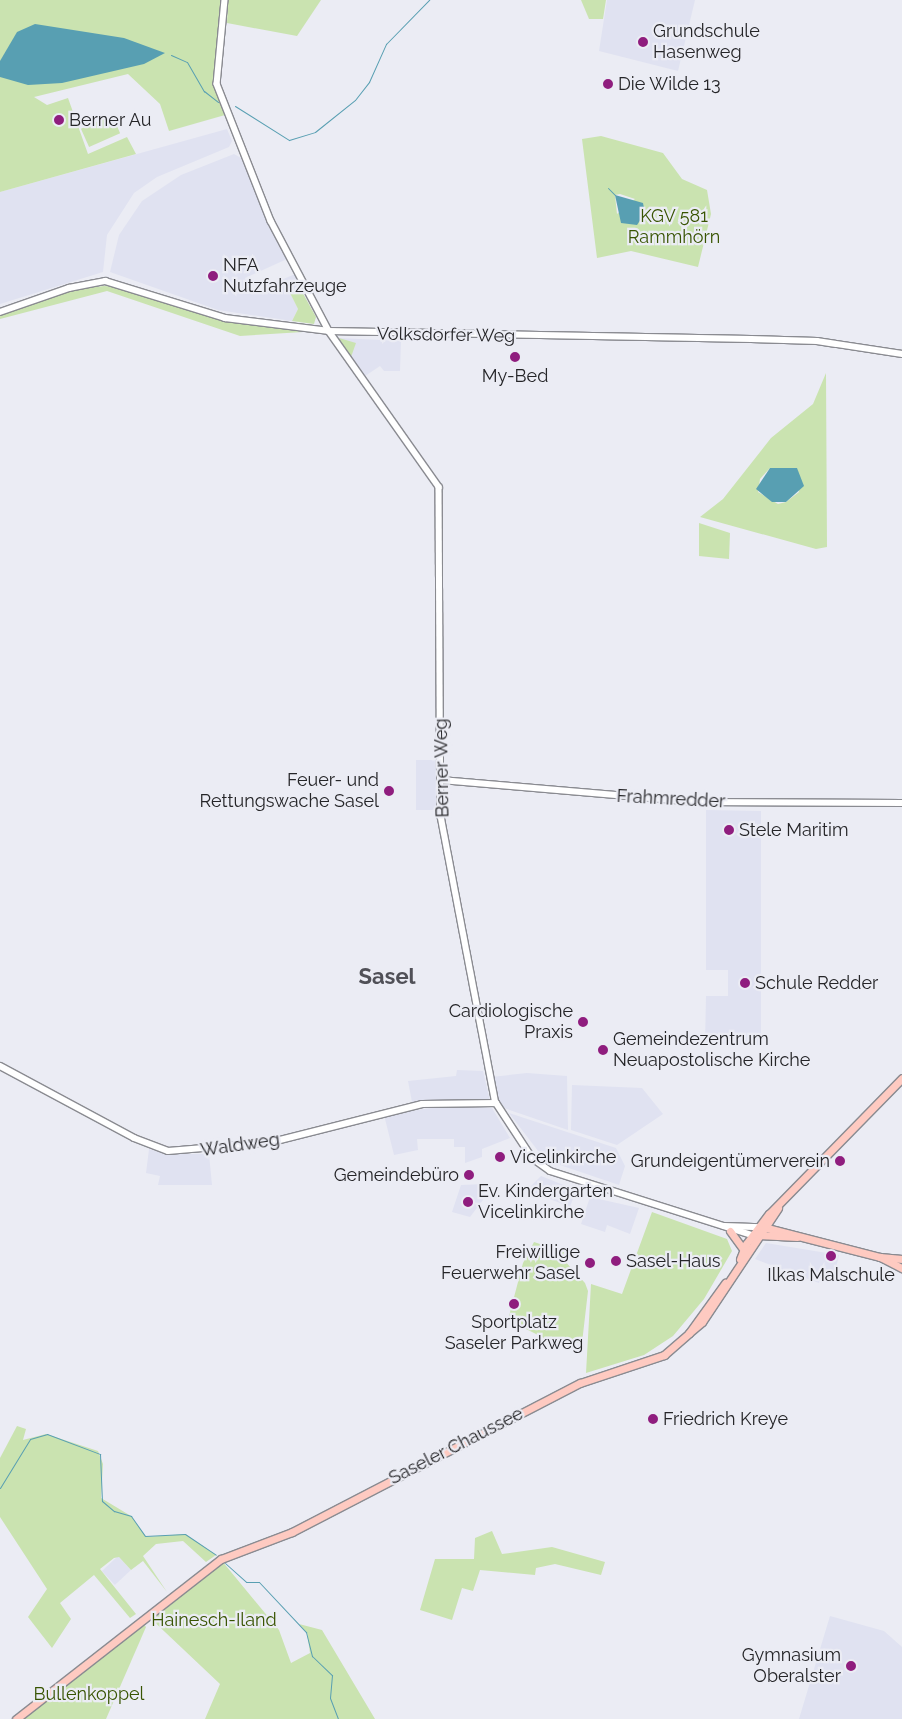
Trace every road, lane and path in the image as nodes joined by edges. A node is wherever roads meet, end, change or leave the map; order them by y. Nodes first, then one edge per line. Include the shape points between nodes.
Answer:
1 (225, 0) edge
2 (0, 312) edge
3 (329, 331) junction
4 (902, 354) edge
5 (441, 780) junction
6 (902, 803) edge
7 (0, 1066) edge
8 (902, 1078) edge
9 (496, 1104) junction
10 (779, 1208) junction
11 (713, 1224) junction
12 (758, 1227) junction
13 (767, 1228) junction
14 (730, 1231) junction
15 (752, 1235) junction
16 (761, 1235) junction
17 (800, 1237) junction
18 (742, 1250) junction
19 (880, 1257) junction
20 (902, 1258) edge
21 (740, 1259) junction
22 (902, 1268) edge
23 (16, 1719) edge

1 - 3 street via 220,94 271,221
2 - 3 street, Volksdorfer Weg via 69,288 106,281 225,318
3 - 4 street, Volksdorfer Weg via 751,339 817,342
3 - 5 street, Berner Weg via 439,488
5 - 6 street, Frahmredder via 697,802
5 - 9 street, Berner Weg via 441,816
7 - 9 main road, Waldweg via 140,1140 168,1151 272,1142 422,1104
8 - 10 main road, Saseler Chaussee
9 - 11 main road via 536,1162 591,1185
10 - 12 main road, Saseler Chaussee
10 - 13 main road, Saseler Chaussee
11 - 12 main road
11 - 14 main road
12 - 13 main road
12 - 15 main road, Saseler Chaussee
13 - 16 main road, Saseler Chaussee
13 - 17 main road
14 - 15 main road
14 - 18 main road
15 - 16 main road
15 - 18 main road, Saseler Chaussee
16 - 17 main road
16 - 21 main road, Saseler Chaussee
17 - 19 main road
18 - 21 main road, Saseler Chaussee
19 - 20 main road
19 - 22 main road
21 - 23 main road, Saseler Chaussee via 689,1333 660,1358 580,1383 297,1530 222,1559

